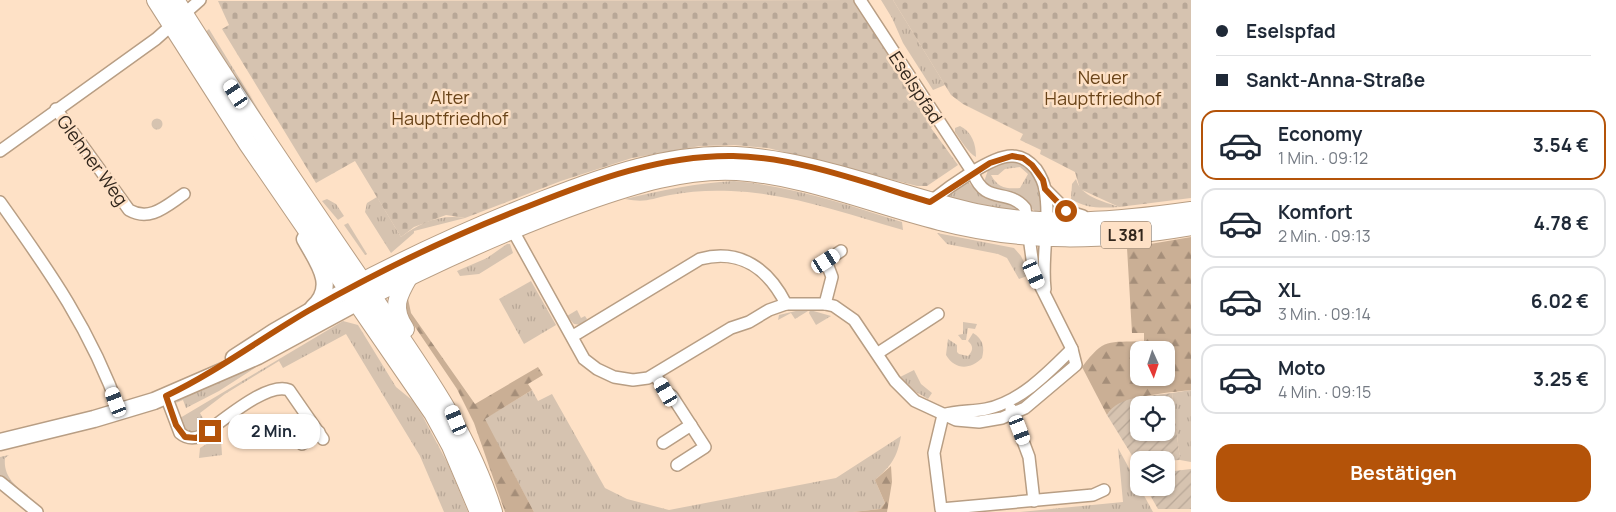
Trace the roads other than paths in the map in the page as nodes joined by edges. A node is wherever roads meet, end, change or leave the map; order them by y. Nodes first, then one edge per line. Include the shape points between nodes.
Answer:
1 (156, 0) edge
2 (200, 0) edge
3 (860, 0) edge
4 (177, 13) edge
5 (56, 109) junction
6 (0, 151) edge
7 (973, 174) junction
8 (1045, 189) junction
9 (184, 194) dead end
10 (0, 202) edge
11 (930, 202) junction
12 (1191, 211) edge
13 (298, 218) junction
14 (1103, 220) junction
15 (1191, 226) edge
16 (512, 229) junction
17 (1037, 229) junction
18 (841, 251) dead end
19 (409, 276) junction
20 (359, 292) junction
21 (786, 304) junction
22 (825, 304) junction
23 (309, 311) junction
24 (938, 314) dead end
25 (573, 336) junction
26 (1072, 349) junction
27 (878, 353) junction
28 (655, 375) junction
29 (201, 379) junction
30 (166, 396) junction
31 (1008, 402) junction
32 (120, 412) junction
33 (1013, 414) junction
34 (943, 415) junction
35 (691, 425) junction
36 (461, 433) junction
37 (0, 442) edge
38 (663, 443) dead end
39 (302, 444) dead end
40 (677, 465) dead end
41 (0, 482) edge
42 (1104, 490) dead end
43 (1034, 501) junction
44 (37, 512) edge
45 (479, 512) edge
46 (494, 512) edge

1 - 4 main road
2 - 4 street, Glehner Weg
3 - 7 street, Eselspfad
4 - 5 street, Glehner Weg
4 - 13 main road
4 - 20 main road via 264,139
5 - 6 street, Glehner Weg
5 - 9 street, Glehner Weg via 128,210 149,215
7 - 8 street via 1002,157 1018,156 1032,165 1043,180
7 - 11 street
7 - 17 street, Eselspfad via 984,191 1010,198 1024,206
8 - 14 street via 1059,205 1073,214
8 - 17 street
10 - 32 street via 72,307 98,357
11 - 17 main road, L 381
11 - 20 main road, L 381 via 766,159 735,156 675,160 596,181 540,201 443,243
12 - 14 main road, L 381
13 - 20 main road
13 - 23 main road via 325,281 321,298
14 - 17 main road, L 381
15 - 17 main road, L 381 via 1117,236
16 - 17 main road, L 381 via 640,184 702,172 734,171 794,179 975,230
16 - 19 main road, L 381
16 - 25 street
17 - 26 street via 1045,294
18 - 22 street via 826,261 832,278
19 - 20 main road, L 381
19 - 36 main road via 396,301 396,312 428,362
20 - 23 main road, L 381
20 - 29 main road, L 381 via 258,356
20 - 36 main road via 422,367
20 - 45 main road via 433,413 455,454
21 - 22 street
21 - 25 street via 771,279 760,269 736,258 710,256
21 - 28 street via 731,328
22 - 27 street via 834,306 854,320
23 - 29 main road, L 381
24 - 27 street
25 - 28 street via 584,359 606,374 633,380
26 - 31 street via 1024,392
26 - 33 street via 1076,365 1036,400
27 - 34 street via 908,395
28 - 35 street
29 - 30 main road, L 381
30 - 32 main road, L 381
30 - 39 street via 180,433 191,438 201,436 252,400 283,387 289,390 321,436
31 - 33 street
31 - 34 street via 988,409
32 - 37 main road, L 381
33 - 34 street via 979,422
33 - 43 street via 1029,457
34 - 43 street via 934,453 941,509
35 - 38 street
35 - 40 street via 705,447
36 - 46 main road
41 - 44 street
42 - 43 street via 1093,495

